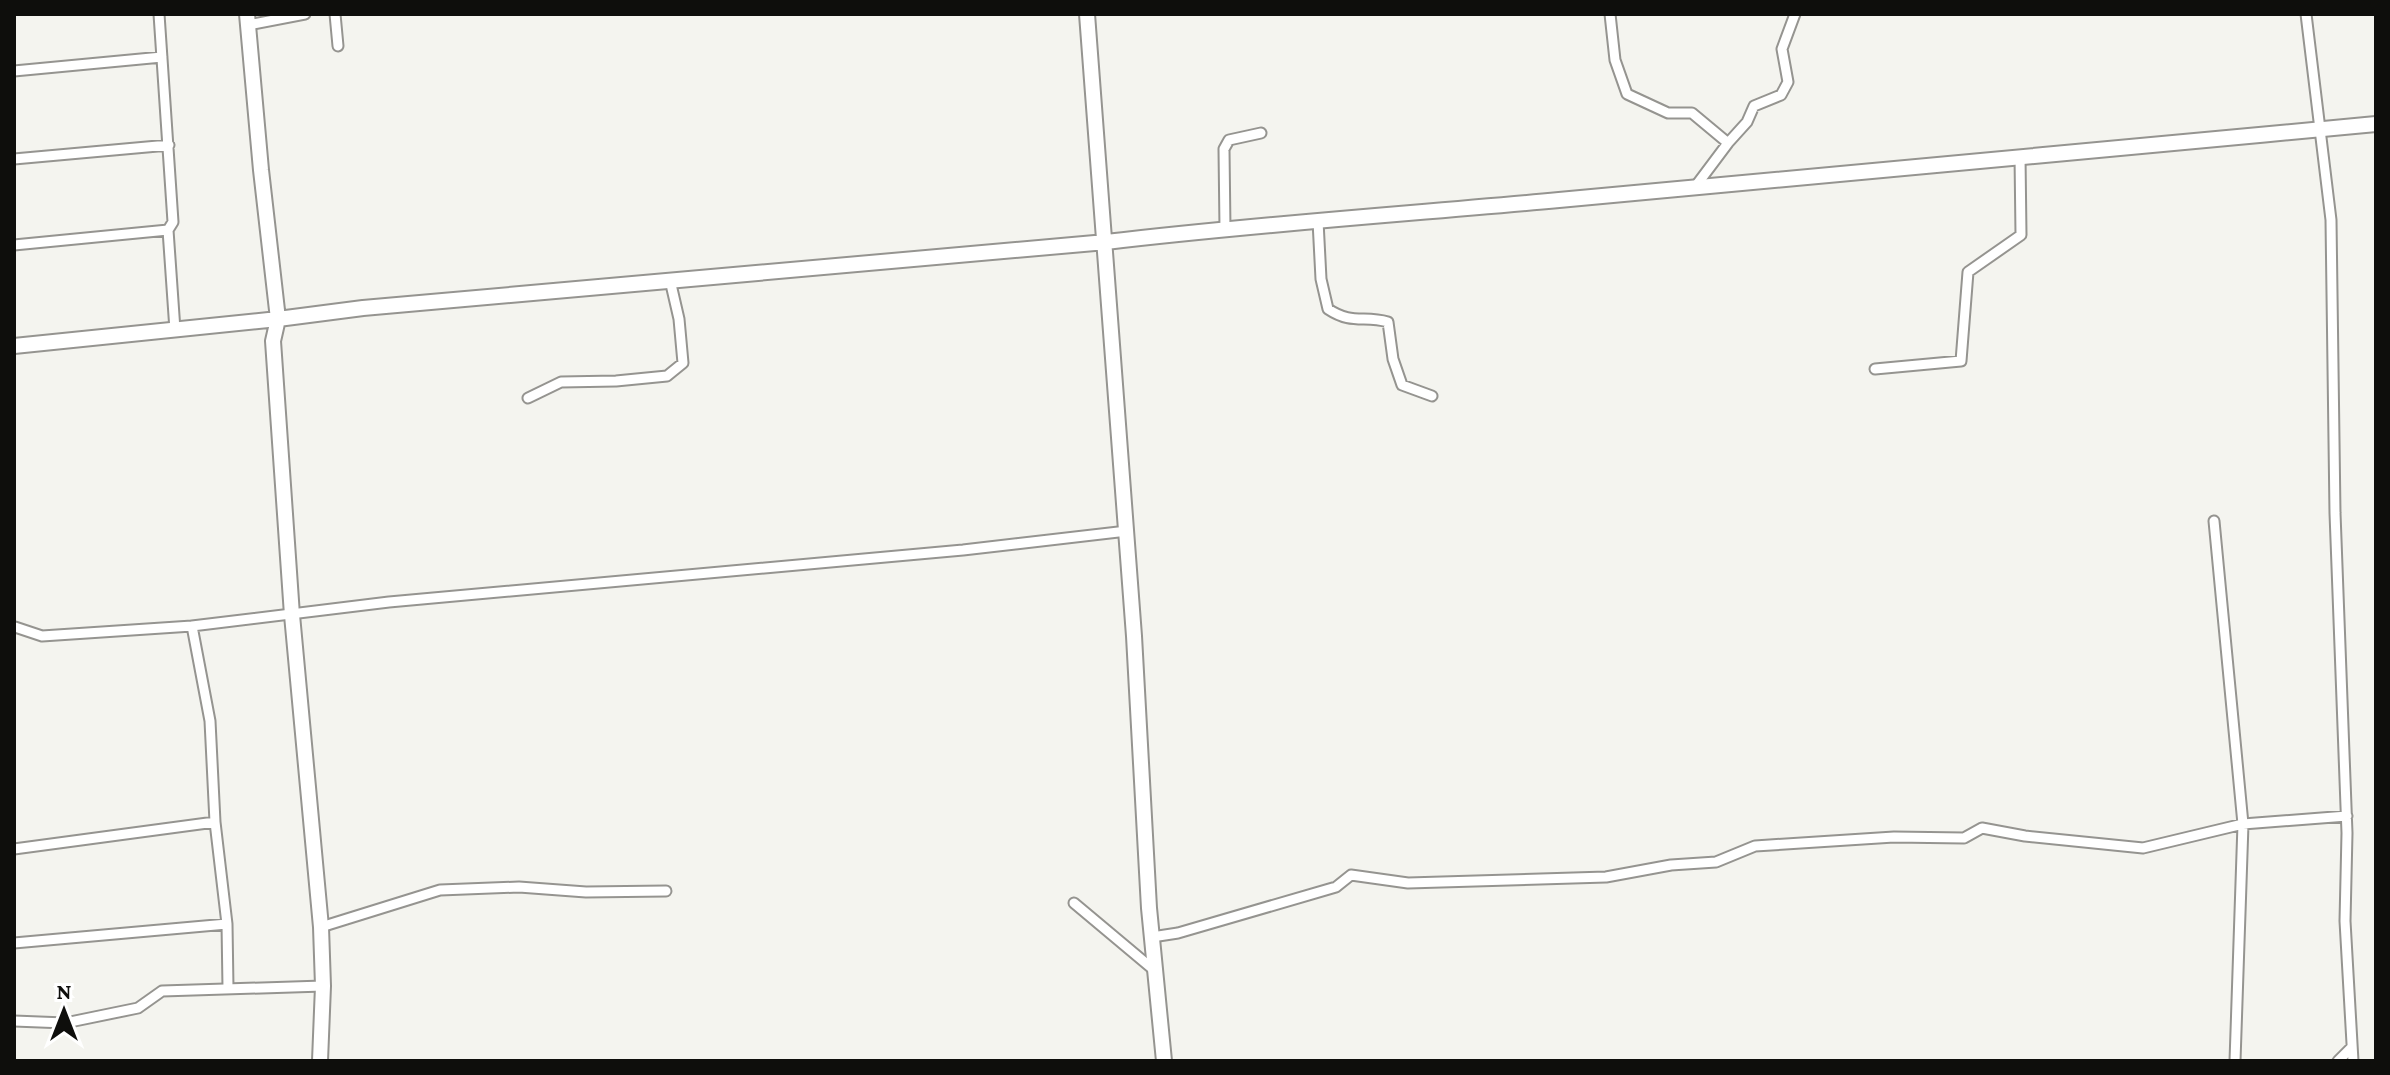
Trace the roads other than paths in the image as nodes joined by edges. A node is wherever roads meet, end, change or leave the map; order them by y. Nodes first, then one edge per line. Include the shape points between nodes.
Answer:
1 (159, 14) edge
2 (305, 14) edge
3 (335, 14) edge
4 (1087, 14) edge
5 (1610, 14) edge
6 (1795, 14) edge
7 (2306, 14) edge
8 (248, 19) edge
9 (338, 46) dead end
10 (162, 57) junction
11 (14, 71) edge
12 (2376, 124) edge
13 (2321, 129) junction
14 (1261, 133) dead end
15 (1728, 143) junction
16 (169, 145) junction
17 (2020, 156) junction
18 (14, 159) edge
19 (1695, 187) junction
20 (1318, 221) junction
21 (1225, 229) junction
22 (168, 230) junction
23 (1106, 242) junction
24 (14, 245) edge
25 (670, 280) junction
26 (278, 319) junction
27 (175, 330) junction
28 (14, 346) edge
29 (1875, 369) dead end
30 (1432, 396) dead end
31 (528, 398) dead end
32 (2214, 521) dead end
33 (1127, 531) junction
34 (292, 615) junction
35 (192, 626) junction
36 (15, 627) edge
37 (2347, 816) junction
38 (215, 822) junction
39 (2243, 824) junction
40 (14, 849) edge
41 (666, 891) dead end
42 (1074, 903) dead end
43 (227, 924) junction
44 (321, 927) junction
45 (1152, 937) junction
46 (14, 943) edge
47 (1154, 970) junction
48 (323, 986) junction
49 (228, 988) junction
50 (14, 1021) edge
51 (2352, 1047) junction
52 (320, 1061) edge
53 (1164, 1061) edge
54 (2235, 1061) edge
55 (2338, 1061) edge
56 (2353, 1061) edge

1 - 10 street
2 - 8 street
3 - 9 street
4 - 23 street
5 - 15 street via 1615,60 1627,94 1668,113 1692,113
6 - 15 street via 1782,49 1788,82 1781,95 1754,106
7 - 13 street
8 - 26 street
10 - 11 street
10 - 16 street
12 - 13 street
13 - 17 street
13 - 37 street via 2331,220
14 - 21 street via 1229,140 1224,149
15 - 19 street
16 - 18 street
16 - 22 street via 173,222
17 - 19 street
17 - 29 street via 2021,235 1968,272 1961,361
19 - 20 street
20 - 21 street
20 - 30 street via 1328,309 1353,320 1388,322 1402,385
21 - 23 street
22 - 24 street
22 - 27 street
23 - 25 street
23 - 33 street
25 - 26 street
25 - 31 street via 683,363 667,376 561,382
26 - 27 street
26 - 34 street via 273,341
27 - 28 street
32 - 39 street
33 - 34 street
33 - 45 street
34 - 35 street
34 - 44 street
35 - 36 street via 42,636
35 - 38 street via 210,721
37 - 39 street
37 - 51 street via 2345,921
38 - 40 street
38 - 43 street
39 - 45 street via 2143,848 1982,828 1964,838 1755,846 1716,862 1606,877 1408,883 1351,875 1336,887
39 - 54 street
41 - 44 street via 440,890
42 - 47 street
43 - 46 street
43 - 49 street
44 - 48 street
45 - 47 street
47 - 53 street
48 - 49 street
48 - 52 street
49 - 50 street via 162,991 138,1008 65,1023
51 - 55 street
51 - 56 street

